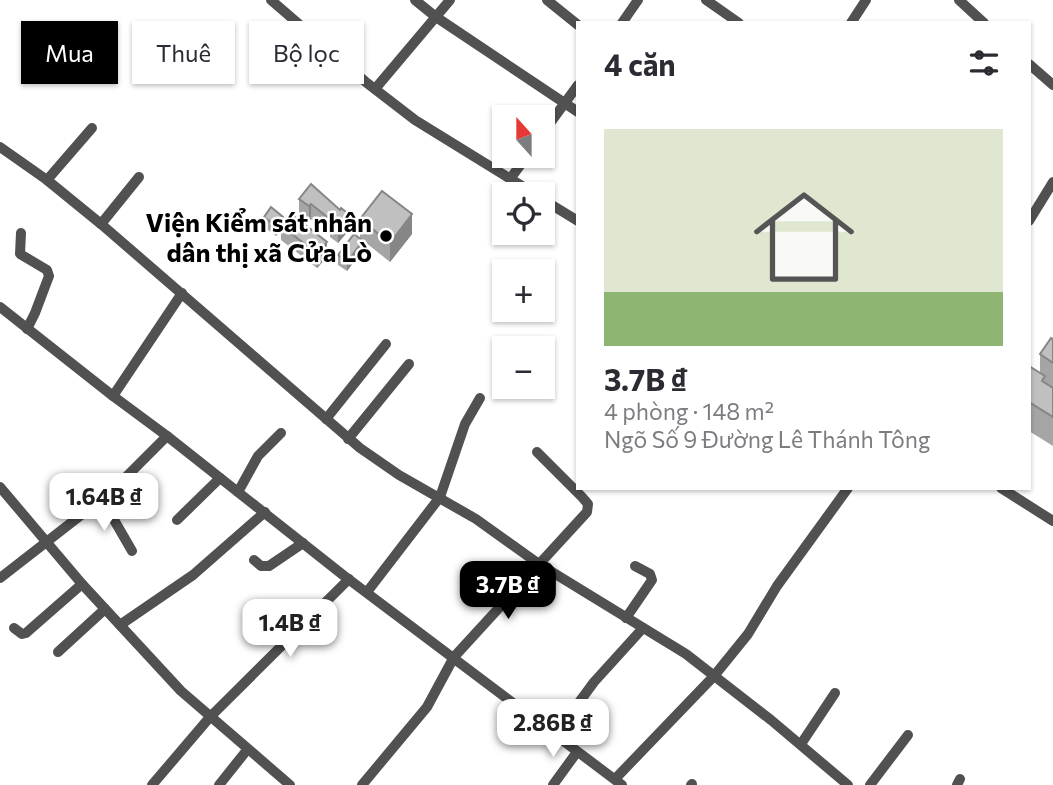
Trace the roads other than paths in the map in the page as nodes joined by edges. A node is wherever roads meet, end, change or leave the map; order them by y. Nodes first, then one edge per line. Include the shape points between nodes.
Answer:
1 (271, 0) edge
2 (415, 0) edge
3 (450, 0) edge
4 (547, 0) edge
5 (638, 0) edge
6 (706, 0) edge
7 (866, 0) edge
8 (959, 0) edge
9 (436, 17) junction
10 (623, 21) edge
11 (736, 21) edge
12 (852, 21) edge
13 (982, 21) edge
14 (576, 23) edge
15 (1031, 66) edge
16 (1053, 85) edge
17 (576, 88) edge
18 (375, 89) junction
19 (564, 104) junction
20 (576, 111) edge
21 (555, 116) edge
22 (92, 128) dead end
23 (0, 147) edge
24 (518, 168) edge
25 (139, 177) dead end
26 (510, 179) junction
27 (47, 180) junction
28 (515, 182) edge
29 (1053, 182) edge
30 (555, 207) edge
31 (1031, 218) edge
32 (576, 220) edge
33 (101, 224) junction
34 (21, 233) dead end
35 (182, 293) junction
36 (0, 307) edge
37 (27, 329) junction
38 (386, 344) dead end
39 (409, 364) dead end
40 (113, 396) junction
41 (480, 398) dead end
42 (326, 419) junction
43 (281, 433) dead end
44 (167, 436) junction
45 (348, 439) junction
46 (537, 452) dead end
47 (220, 478) junction
48 (0, 487) edge
49 (847, 490) edge
50 (1004, 490) edge
51 (238, 492) junction
52 (440, 497) junction
53 (102, 499) junction
54 (265, 512) junction
55 (177, 520) dead end
56 (1053, 521) edge
57 (47, 540) junction
58 (303, 543) junction
59 (132, 551) dead end
60 (254, 560) dead end
61 (540, 564) junction
62 (635, 566) dead end
63 (0, 578) edge
64 (349, 579) junction
65 (82, 584) junction
66 (367, 592) junction
67 (105, 609) junction
68 (626, 618) junction
69 (120, 625) junction
70 (14, 628) dead end
71 (643, 628) junction
72 (58, 652) dead end
73 (454, 657) junction
74 (715, 676) junction
75 (835, 693) dead end
76 (209, 718) junction
77 (555, 735) junction
78 (908, 735) dead end
79 (801, 744) junction
80 (247, 750) junction
81 (577, 752) junction
82 (618, 782) edge
83 (285, 784) edge
84 (152, 785) edge
85 (219, 785) edge
86 (362, 785) edge
87 (553, 785) edge
88 (848, 785) edge
89 (870, 785) edge

1 - 18 street
2 - 9 street
3 - 9 street
4 - 14 street
5 - 10 street
6 - 11 street
7 - 12 street
8 - 13 street
9 - 18 street
9 - 19 street
15 - 16 street
17 - 19 street
18 - 26 street via 415,120
19 - 20 street
19 - 21 street
22 - 27 street
23 - 27 street
24 - 26 street
25 - 33 street
26 - 28 street
27 - 33 street
29 - 31 street
30 - 32 street
33 - 35 street
34 - 37 street via 20,254 49,273
35 - 40 street
35 - 42 street
36 - 37 street
37 - 40 street
38 - 42 street
39 - 45 street
40 - 44 street
41 - 52 street via 465,424
42 - 45 street
43 - 51 street via 258,456
44 - 47 street
44 - 53 street
45 - 52 street
46 - 61 street via 588,508
47 - 51 street
47 - 55 street
48 - 57 street
49 - 74 street
50 - 56 street
51 - 54 street
52 - 61 street
52 - 66 street
53 - 57 street
53 - 59 street
54 - 58 street
54 - 69 street via 193,575
57 - 63 street
57 - 65 street
58 - 60 street via 269,566
58 - 64 street
61 - 68 street
61 - 73 street
62 - 68 street via 652,580
64 - 66 street
64 - 76 street
65 - 67 street
65 - 70 street via 26,633
66 - 73 street
67 - 69 street
67 - 72 street
68 - 71 street
69 - 76 street
71 - 74 street
71 - 77 street via 594,682
73 - 77 street
73 - 86 street via 427,707
74 - 79 street
74 - 82 street
75 - 79 street
76 - 80 street
76 - 84 street
77 - 81 street
78 - 89 street
79 - 88 street
80 - 83 street
80 - 85 street
81 - 82 street
81 - 87 street

